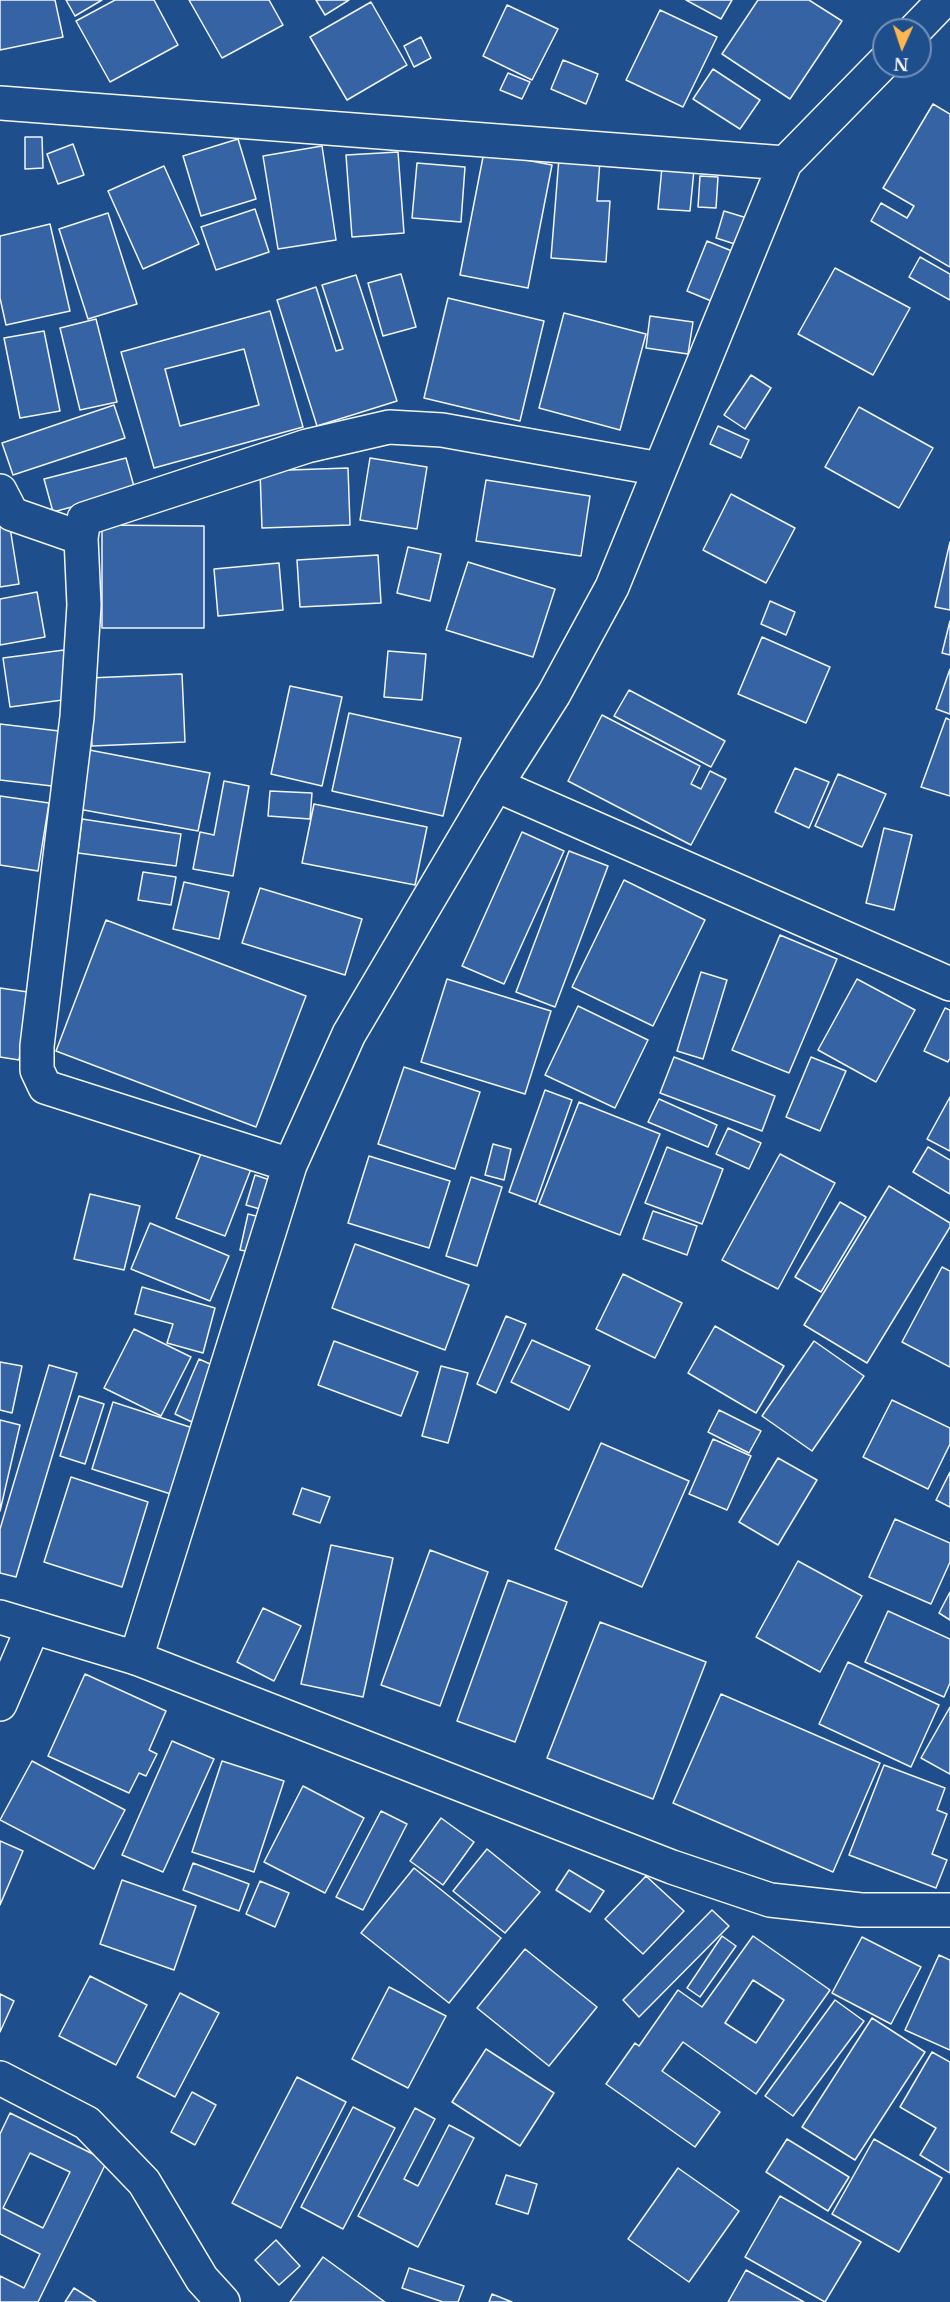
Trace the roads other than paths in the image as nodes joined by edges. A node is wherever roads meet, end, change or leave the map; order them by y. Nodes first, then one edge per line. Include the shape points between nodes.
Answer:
1 (944, 0) edge
2 (927, 18) edge
3 (872, 74) edge
4 (0, 103) edge
5 (785, 163) junction
6 (660, 469) junction
7 (0, 491) edge
8 (81, 538) junction
9 (496, 785) junction
10 (950, 984) edge
11 (290, 1165) junction
12 (0, 1617) edge
13 (33, 1627) junction
14 (136, 1658) junction
15 (0, 1704) edge
16 (950, 1910) edge
17 (0, 2078) edge
18 (223, 2302) edge

1 - 2 street
3 - 5 street
4 - 5 street
5 - 6 street
6 - 8 street via 442,430 389,427 307,446 84,519
6 - 9 street via 612,587 554,694
7 - 8 street via 12,514
8 - 11 street via 84,604 77,717 37,1070 45,1087
9 - 10 street
9 - 11 street via 349,1034
11 - 14 street
12 - 13 street
13 - 14 street
13 - 15 street
14 - 16 street via 672,1867 770,1899 861,1910
17 - 18 street via 87,2123 144,2182 202,2279

